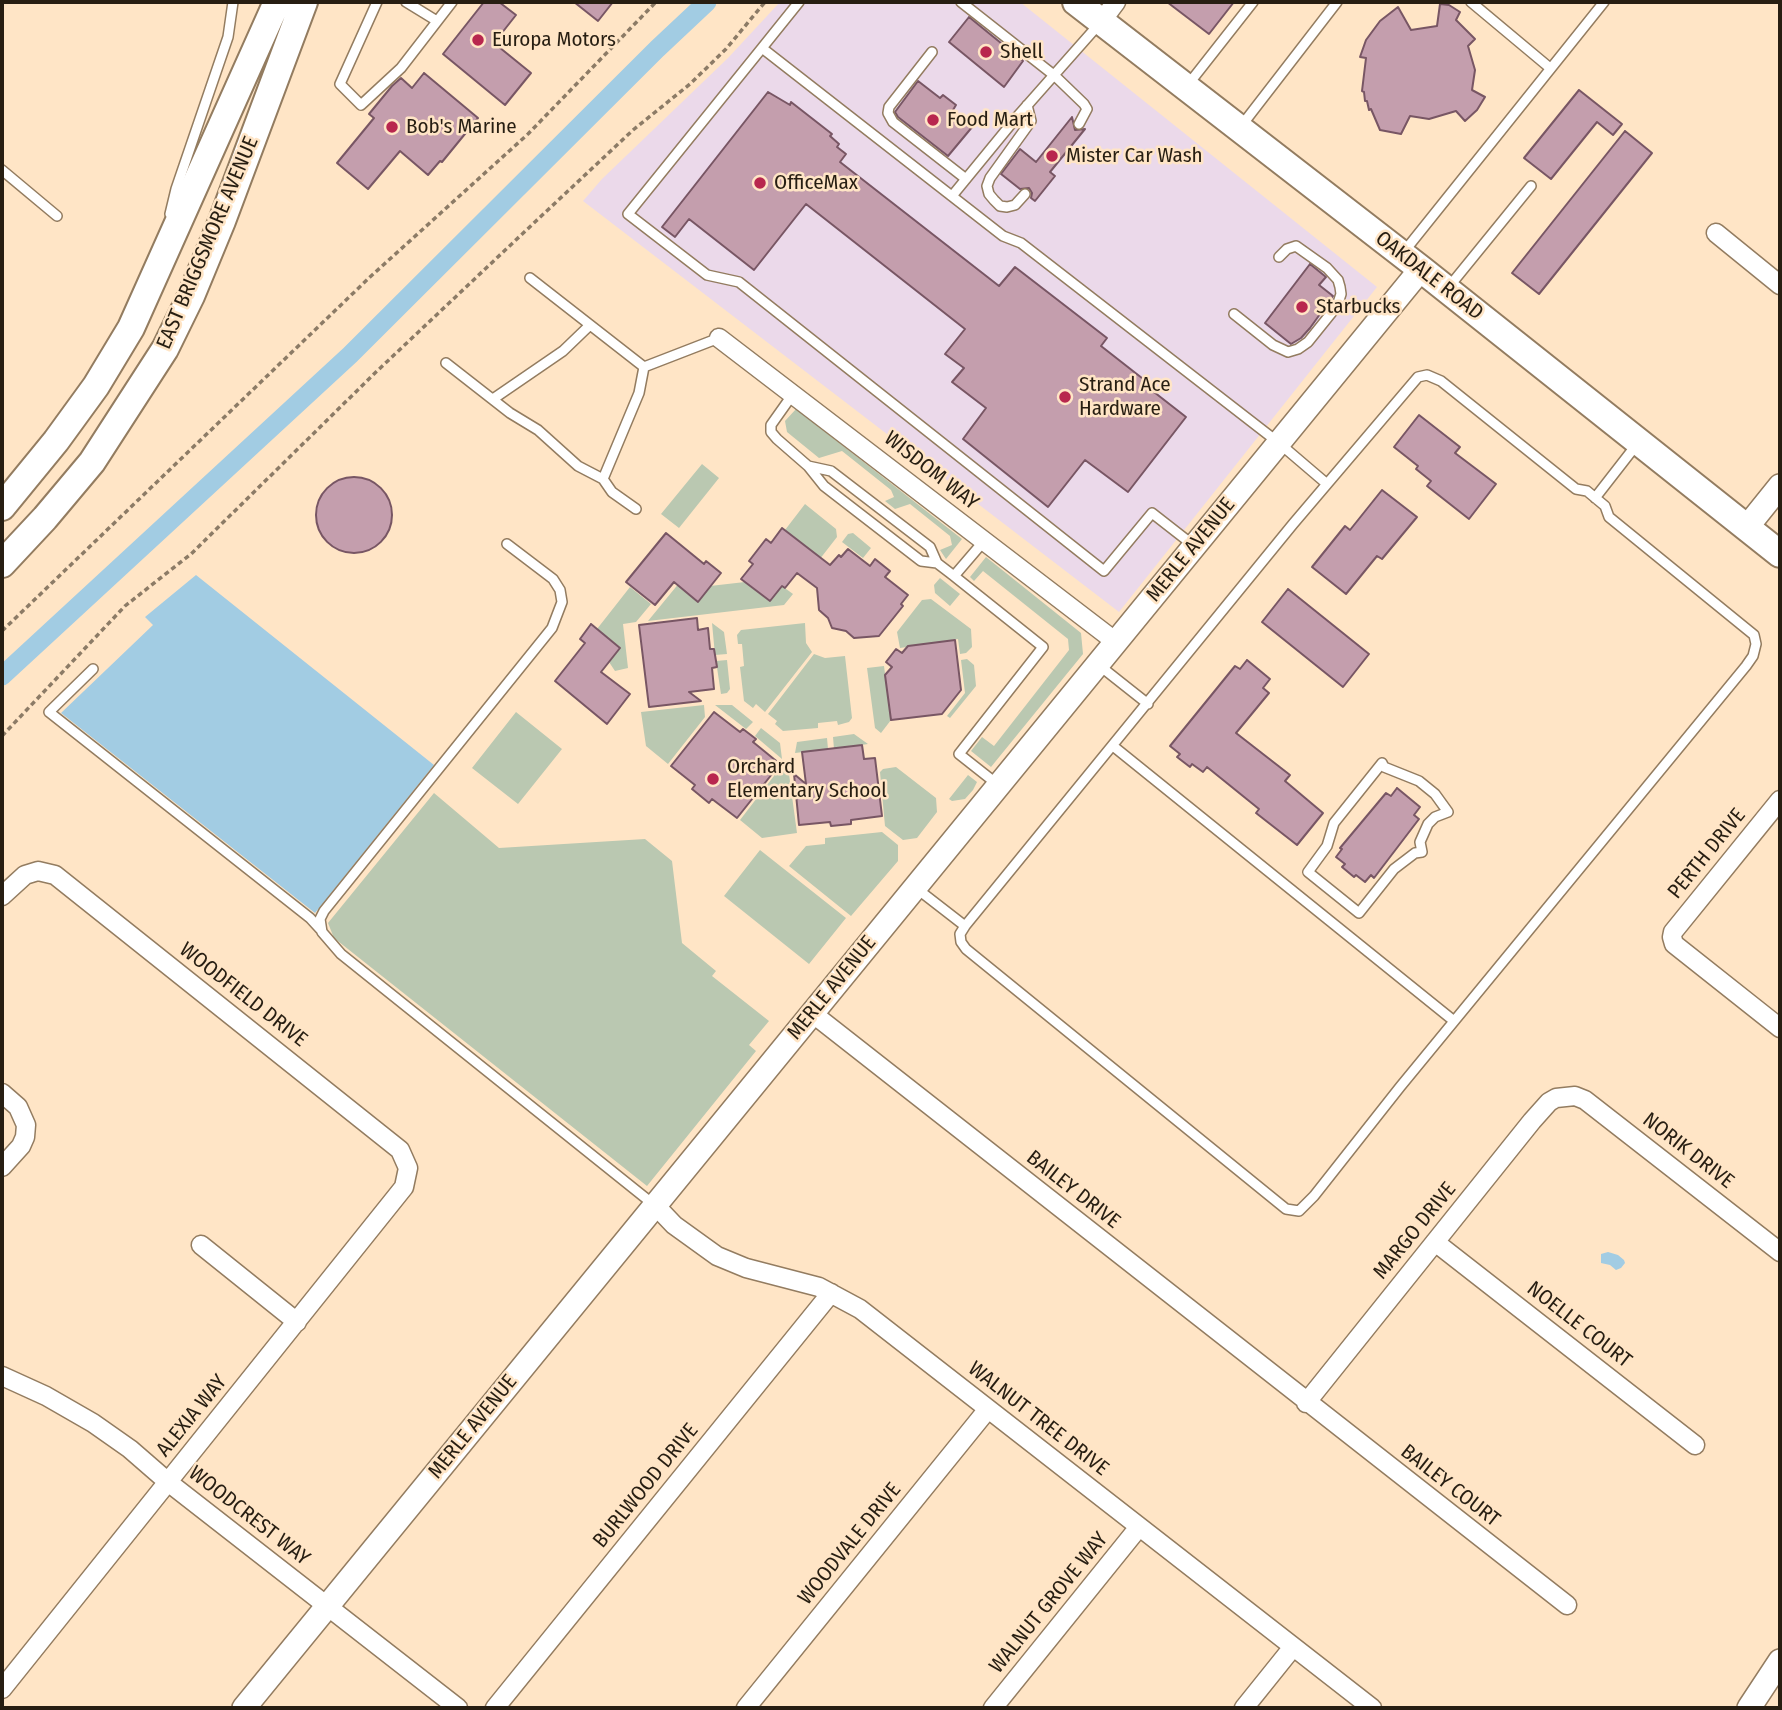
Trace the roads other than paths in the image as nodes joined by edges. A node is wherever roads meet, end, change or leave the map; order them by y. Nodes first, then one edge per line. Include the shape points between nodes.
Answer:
1 (233, 2) edge
2 (277, 2) edge
3 (304, 2) edge
4 (377, 2) edge
5 (406, 2) edge
6 (452, 2) edge
7 (799, 2) edge
8 (961, 2) edge
9 (1076, 2) edge
10 (1253, 2) edge
11 (1337, 2) edge
12 (1471, 2) edge
13 (1604, 2) edge
14 (1109, 12) edge
15 (437, 22) junction
16 (762, 48) junction
17 (932, 52) dead end
18 (1550, 68) junction
19 (1055, 76) junction
20 (1186, 87) junction
21 (1027, 105) junction
22 (1079, 124) dead end
23 (1239, 129) junction
24 (2, 170) edge
25 (966, 179) junction
26 (1531, 186) dead end
27 (1025, 194) dead end
28 (952, 196) junction
29 (57, 216) dead end
30 (1716, 233) dead end
31 (1279, 257) dead end
32 (1412, 262) junction
33 (530, 278) dead end
34 (154, 281) junction
35 (1780, 285) edge
36 (1447, 290) junction
37 (1234, 314) dead end
38 (590, 326) junction
39 (719, 338) joint
40 (446, 363) dead end
41 (644, 367) junction
42 (793, 394) junction
43 (493, 399) junction
44 (1639, 442) junction
45 (1279, 443) junction
46 (808, 466) junction
47 (603, 479) junction
48 (1327, 485) junction
49 (1780, 486) edge
50 (1595, 498) junction
51 (2, 507) edge
52 (636, 509) dead end
53 (1747, 527) junction
54 (984, 541) junction
55 (507, 544) dead end
56 (1194, 546) junction
57 (1780, 554) edge
58 (937, 563) junction
59 (2, 564) edge
60 (954, 576) junction
61 (1116, 642) junction
62 (1098, 664) junction
63 (93, 669) dead end
64 (1148, 704) junction
65 (1113, 746) junction
66 (999, 785) junction
67 (1780, 800) edge
68 (1309, 869) joint
69 (915, 887) junction
70 (2, 896) edge
71 (965, 926) junction
72 (322, 932) junction
73 (812, 1013) junction
74 (1454, 1021) junction
75 (1780, 1028) edge
76 (2, 1093) edge
77 (1564, 1096) joint
78 (2, 1167) edge
79 (408, 1168) joint
80 (654, 1205) junction
81 (1435, 1242) junction
82 (201, 1245) dead end
83 (1780, 1252) edge
84 (831, 1293) junction
85 (297, 1322) junction
86 (2, 1376) edge
87 (1306, 1403) junction
88 (988, 1409) junction
89 (1695, 1445) dead end
90 (169, 1482) junction
91 (1139, 1527) junction
92 (327, 1605) junction
93 (1567, 1605) dead end
94 (1293, 1647) junction
95 (1780, 1661) edge
96 (2, 1689) edge
97 (244, 1708) edge
98 (458, 1708) edge
99 (495, 1708) edge
100 (746, 1708) edge
101 (993, 1708) edge
102 (1244, 1708) edge
103 (1372, 1708) edge
104 (1749, 1708) edge

1 - 34 lane via 228,37 176,189
2 - 34 main road, EAST BRIGGSMORE AVENUE
3 - 59 main road, EAST BRIGGSMORE AVENUE via 222,221 165,349 92,462
4 - 15 lane via 340,84 361,105 401,68
5 - 15 lane
6 - 15 lane
7 - 16 lane
8 - 19 lane
9 - 14 main road, OAKDALE ROAD
10 - 20 lane
11 - 23 lane
12 - 18 lane
13 - 18 lane
14 - 19 lane
14 - 20 main road, OAKDALE ROAD
16 - 28 lane
16 - 56 lane via 628,214 706,275 739,282 1104,572 1152,513
17 - 25 lane via 888,113 893,122
18 - 32 lane
19 - 21 lane
19 - 22 lane via 1087,109
20 - 23 main road, OAKDALE ROAD
21 - 25 lane
21 - 27 lane via 1031,121 987,186 1000,206 1015,205
23 - 32 main road, OAKDALE ROAD
24 - 29 lane
25 - 28 lane
26 - 36 lane
28 - 45 lane via 1003,236 1021,243
30 - 35 street
31 - 37 lane via 1296,246 1327,268 1340,287 1337,306 1308,342 1288,352
32 - 36 main road, OAKDALE ROAD
32 - 45 street, MERLE AVENUE
33 - 38 lane
34 - 51 main road, EAST BRIGGSMORE AVENUE via 96,386
36 - 44 main road, OAKDALE ROAD
38 - 41 lane
38 - 43 lane via 564,351
39 - 41 lane
39 - 42 street, WISDOM WAY
40 - 43 lane
41 - 47 lane via 639,393
42 - 46 lane via 775,418 771,432
42 - 54 street, WISDOM WAY
43 - 47 lane via 538,430 578,466
44 - 50 lane
44 - 53 main road, OAKDALE ROAD
45 - 48 lane
45 - 56 street, MERLE AVENUE
46 - 58 lane via 824,486 921,561
46 - 58 lane via 831,471 930,547
47 - 52 lane via 612,492
48 - 50 lane via 1418,377 1427,375 1441,381 1576,489
48 - 64 lane
49 - 53 street
50 - 74 lane via 1609,517 1754,635 1753,656
53 - 57 main road, OAKDALE ROAD
54 - 60 lane
54 - 61 street, WISDOM WAY
55 - 72 lane via 553,579 560,590 562,602 552,628 324,911
56 - 61 street, MERLE AVENUE
58 - 60 lane
60 - 66 lane via 1043,647 959,754
61 - 62 street, MERLE AVENUE
62 - 64 lane
62 - 66 street, MERLE AVENUE
63 - 72 lane via 49,712
64 - 65 lane
65 - 71 lane
65 - 74 lane
66 - 69 street, MERLE AVENUE
67 - 75 street, PERTH DRIVE via 1672,937 1674,944
68 - 68 lane via 1327,846 1334,823 1382,763 1419,781 1448,812 1428,824 1420,842 1422,852 1394,869 1359,913
69 - 71 lane
69 - 73 street, MERLE AVENUE
70 - 79 street, WOODFIELD DRIVE via 25,875 38,871 55,875 400,1150
71 - 74 lane via 960,934 966,949 1291,1211 1299,1210 1314,1196
72 - 80 lane via 341,954
73 - 80 street, MERLE AVENUE
73 - 87 street, BAILEY DRIVE
76 - 78 street via 19,1107 26,1125 21,1146
77 - 81 street, MARGO DRIVE via 1549,1102
77 - 83 street, NORIK DRIVE via 1585,1100
79 - 85 street, ALEXIA WAY via 404,1187
80 - 84 street, WALNUT TREE DRIVE via 717,1256
80 - 92 street, MERLE AVENUE
81 - 87 street, MARGO DRIVE
81 - 89 street, NOELLE COURT
82 - 85 street
84 - 88 street, WALNUT TREE DRIVE via 860,1309
84 - 99 street, BURLWOOD DRIVE
85 - 90 street, ALEXIA WAY
86 - 90 street, WOODCREST WAY via 93,1423
87 - 93 street, BAILEY COURT
88 - 91 street, WALNUT TREE DRIVE
88 - 100 street, WOODVALE DRIVE
90 - 92 street, WOODCREST WAY
90 - 96 street, ALEXIA WAY
91 - 94 street, WALNUT TREE DRIVE
91 - 101 street, WALNUT GROVE WAY
92 - 97 street, MERLE AVENUE
92 - 98 street, WOODCREST WAY
94 - 102 street
94 - 103 street, WALNUT TREE DRIVE
95 - 104 street

